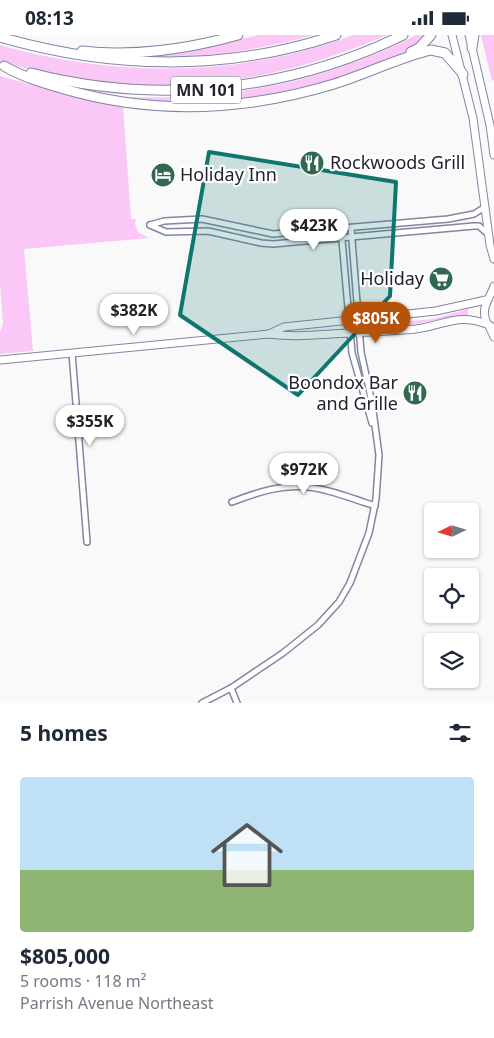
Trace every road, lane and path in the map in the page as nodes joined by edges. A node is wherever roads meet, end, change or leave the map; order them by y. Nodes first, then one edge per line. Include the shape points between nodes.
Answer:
1 (238, 35) edge
2 (336, 35) edge
3 (403, 35) edge
4 (431, 35) edge
5 (452, 35) edge
6 (469, 35) edge
7 (474, 35) edge
8 (0, 37) edge
9 (472, 48) junction
10 (391, 63) junction
11 (2, 66) edge
12 (463, 75) junction
13 (494, 155) edge
14 (486, 207) junction
15 (351, 228) junction
16 (341, 229) junction
17 (488, 234) junction
18 (352, 238) junction
19 (342, 239) junction
20 (494, 259) edge
21 (494, 285) edge
22 (489, 297) edge
23 (358, 318) junction
24 (349, 319) junction
25 (490, 326) edge
26 (350, 333) junction
27 (360, 333) junction
28 (269, 334) junction
29 (494, 337) edge
30 (72, 353) junction
31 (0, 360) edge
32 (377, 435) junction
33 (232, 501) dead end
34 (375, 506) junction
35 (87, 542) dead end
36 (231, 689) junction
37 (202, 703) edge
38 (238, 703) edge

1 - 8 highway via 126,53 92,52
2 - 8 highway, MN 101 via 276,52 161,63 76,56
3 - 11 highway, MN 101 via 321,67 200,91 112,89
4 - 10 highway via 419,48
5 - 12 main road
6 - 9 main road
7 - 9 highway
9 - 13 main road
10 - 11 highway via 351,79 304,92 247,103 188,107 142,105 93,97 22,77
10 - 12 highway via 438,50 445,53
12 - 14 main road
14 - 15 street via 474,215
14 - 17 main road
15 - 16 street
15 - 18 street
16 - 19 street
16 - 19 street via 272,234 202,219 150,225 166,232 208,231 261,243
17 - 18 street via 474,226
17 - 20 main road
18 - 19 street
18 - 23 street
19 - 24 street
21 - 22 main road
22 - 23 main road via 436,311
22 - 25 main road via 484,312
23 - 24 main road
23 - 27 street
24 - 26 street
24 - 28 main road via 284,327
25 - 27 main road via 461,318 430,327
25 - 29 main road
26 - 27 main road
26 - 28 main road
26 - 32 street via 355,368
27 - 32 street
28 - 30 main road
30 - 31 main road
30 - 35 street
32 - 34 street via 379,478
33 - 34 street via 276,487 301,485 314,486
34 - 36 street via 358,565 345,593 330,613 283,653
36 - 37 street
36 - 38 street

